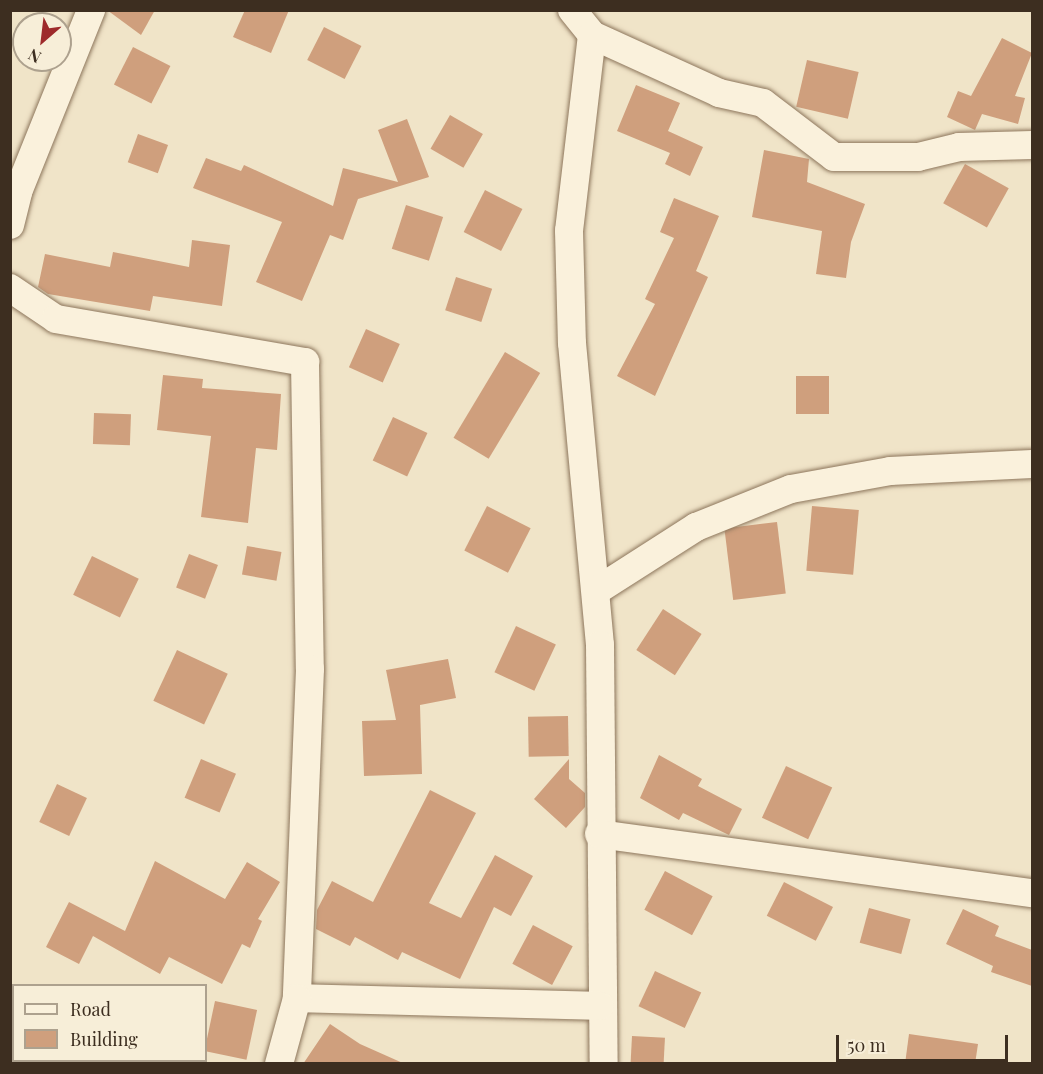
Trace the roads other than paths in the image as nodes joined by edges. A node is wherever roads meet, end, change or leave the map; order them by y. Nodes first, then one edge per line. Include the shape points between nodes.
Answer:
1 (91, 10) edge
2 (573, 10) edge
3 (592, 35) junction
4 (1032, 145) edge
5 (10, 225) edge
6 (10, 288) edge
7 (1032, 464) edge
8 (596, 591) junction
9 (599, 834) junction
10 (1032, 893) edge
11 (297, 998) junction
12 (600, 1006) junction
13 (279, 1064) edge
14 (604, 1064) edge

1 - 5 street via 18,192
2 - 3 street
3 - 4 street via 719,93 763,103 834,157 918,157 959,147
3 - 8 street via 570,231 572,343
6 - 11 street via 56,319 305,362 310,669
7 - 8 street via 890,471 791,489 696,527
8 - 9 street
9 - 10 street
9 - 12 street
11 - 12 street
11 - 13 street
12 - 14 street

